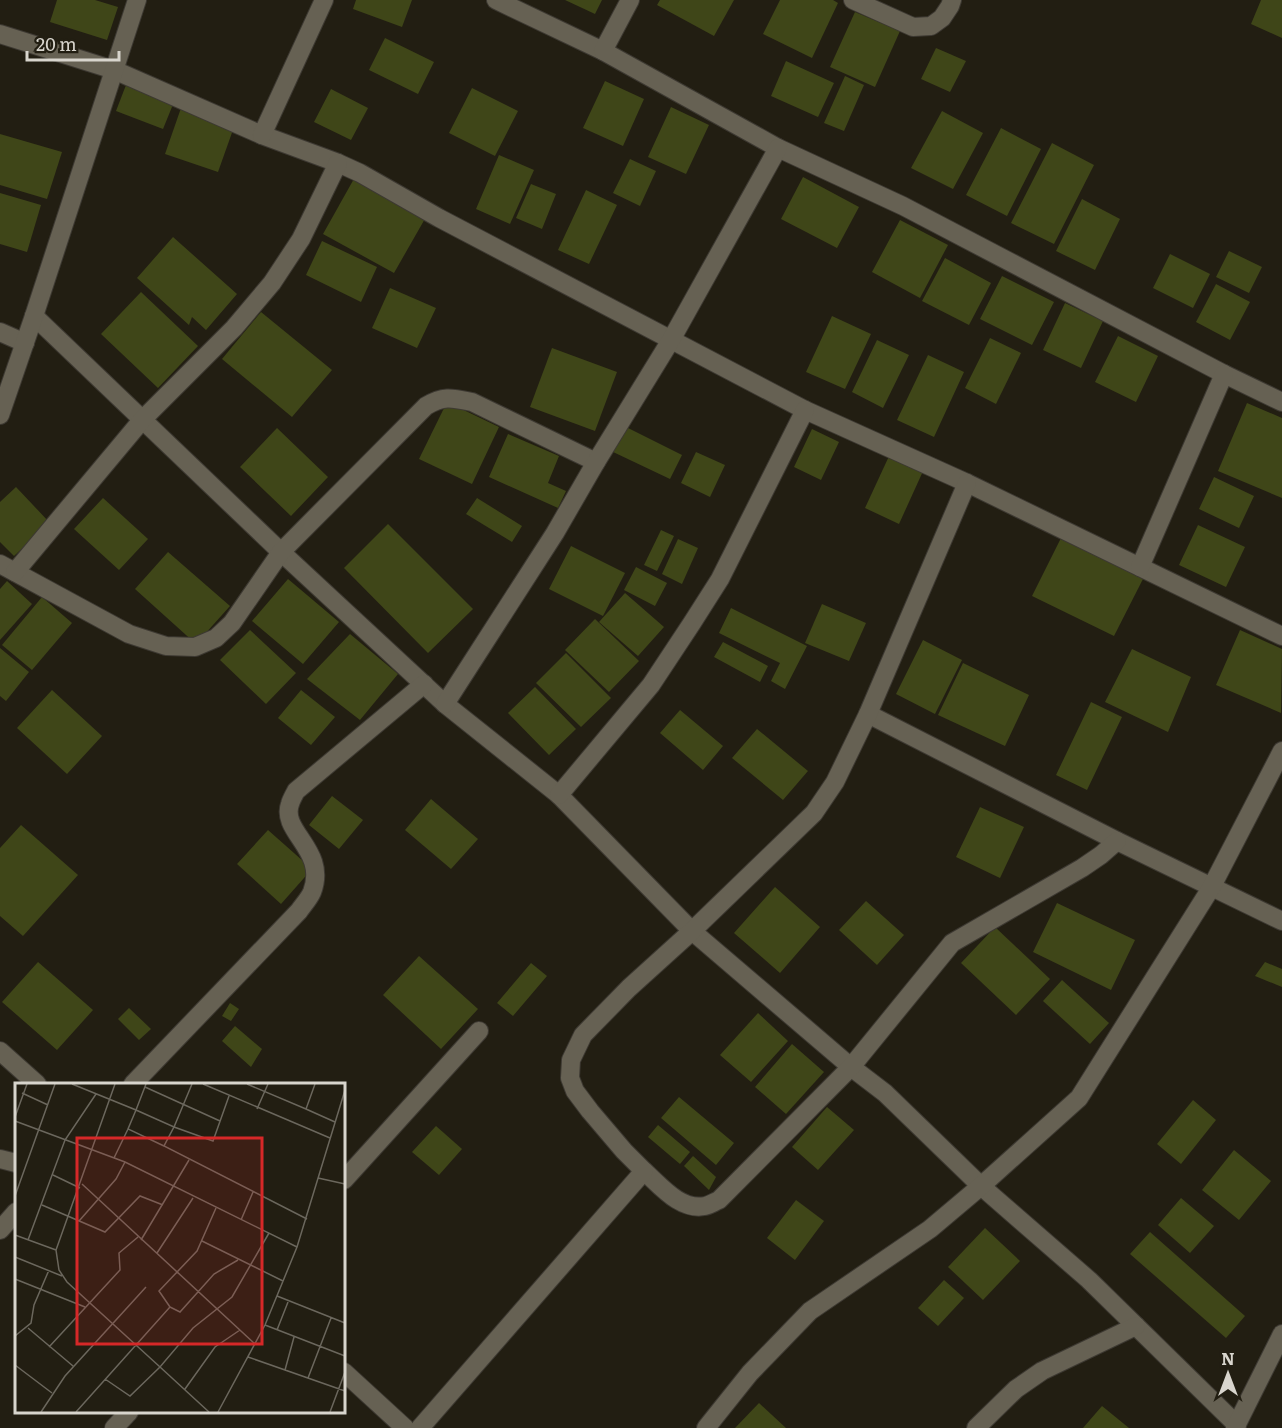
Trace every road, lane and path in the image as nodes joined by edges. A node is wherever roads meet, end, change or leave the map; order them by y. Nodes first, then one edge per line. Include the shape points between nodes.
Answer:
1 (137, 0) edge
2 (324, 0) edge
3 (496, 0) edge
4 (630, 0) edge
5 (853, 0) edge
6 (952, 0) edge
7 (0, 34) edge
8 (603, 51) junction
9 (114, 70) junction
10 (262, 135) junction
11 (778, 148) junction
12 (338, 163) junction
13 (34, 316) junction
14 (0, 332) edge
15 (671, 340) junction
16 (25, 343) junction
17 (1224, 374) junction
18 (1282, 402) edge
19 (805, 410) junction
20 (0, 416) edge
21 (142, 420) junction
22 (596, 462) junction
23 (967, 483) junction
24 (281, 552) junction
25 (1140, 567) junction
26 (7, 568) edge
27 (1282, 636) edge
28 (424, 684) junction
29 (445, 704) junction
30 (868, 714) junction
31 (1282, 751) edge
32 (559, 795) junction
33 (1117, 841) junction
34 (1211, 888) junction
35 (1282, 921) edge
36 (692, 931) junction
37 (479, 1031) dead end
38 (0, 1051) edge
39 (851, 1067) junction
40 (36, 1083) edge
41 (134, 1083) edge
42 (0, 1159) edge
43 (15, 1163) edge
44 (644, 1171) junction
45 (345, 1179) edge
46 (981, 1186) junction
47 (15, 1213) edge
48 (0, 1230) edge
49 (1136, 1326) junction
50 (1282, 1334) edge
51 (345, 1373) edge
52 (128, 1413) edge
53 (1236, 1427) edge
54 (114, 1428) edge
55 (405, 1428) edge
56 (420, 1428) edge
57 (706, 1428) edge
58 (976, 1428) edge

1 - 9 street
2 - 10 street
3 - 8 street
4 - 8 street
5 - 6 street via 914,27 930,26 942,18
7 - 9 street
8 - 11 street
9 - 10 street
9 - 13 street
10 - 12 street
11 - 15 street
11 - 17 street via 903,206
12 - 15 street
12 - 21 street via 301,240 272,283 234,328
13 - 16 street
13 - 21 street
14 - 16 street
15 - 19 street
15 - 22 street
16 - 20 street
17 - 18 street
17 - 25 street
19 - 23 street
19 - 32 street via 720,579 692,623 651,685
21 - 24 street
21 - 26 street
22 - 24 street via 472,402 438,399 426,406
22 - 29 street
23 - 25 street
23 - 30 street
24 - 26 street via 232,623 216,638 195,647 166,646 129,634
24 - 28 street
25 - 27 street
28 - 29 street
28 - 41 street via 296,791 289,816 315,866 312,893
29 - 32 street
30 - 33 street
30 - 36 street via 835,782 814,813
31 - 34 street
32 - 36 street
33 - 34 street
33 - 39 street via 1082,868 952,943
34 - 35 street
34 - 46 street via 1079,1098
36 - 39 street
36 - 44 street via 583,1035 571,1060 570,1078 575,1091
37 - 45 street
38 - 40 street
39 - 44 street via 719,1200 695,1207 678,1201
39 - 46 street via 885,1093
42 - 43 street
44 - 56 street
46 - 49 street
46 - 57 street via 930,1229 810,1311 750,1373
47 - 48 street
49 - 53 street
49 - 58 street via 1042,1371 1016,1389
50 - 53 street
51 - 55 street
52 - 54 street

